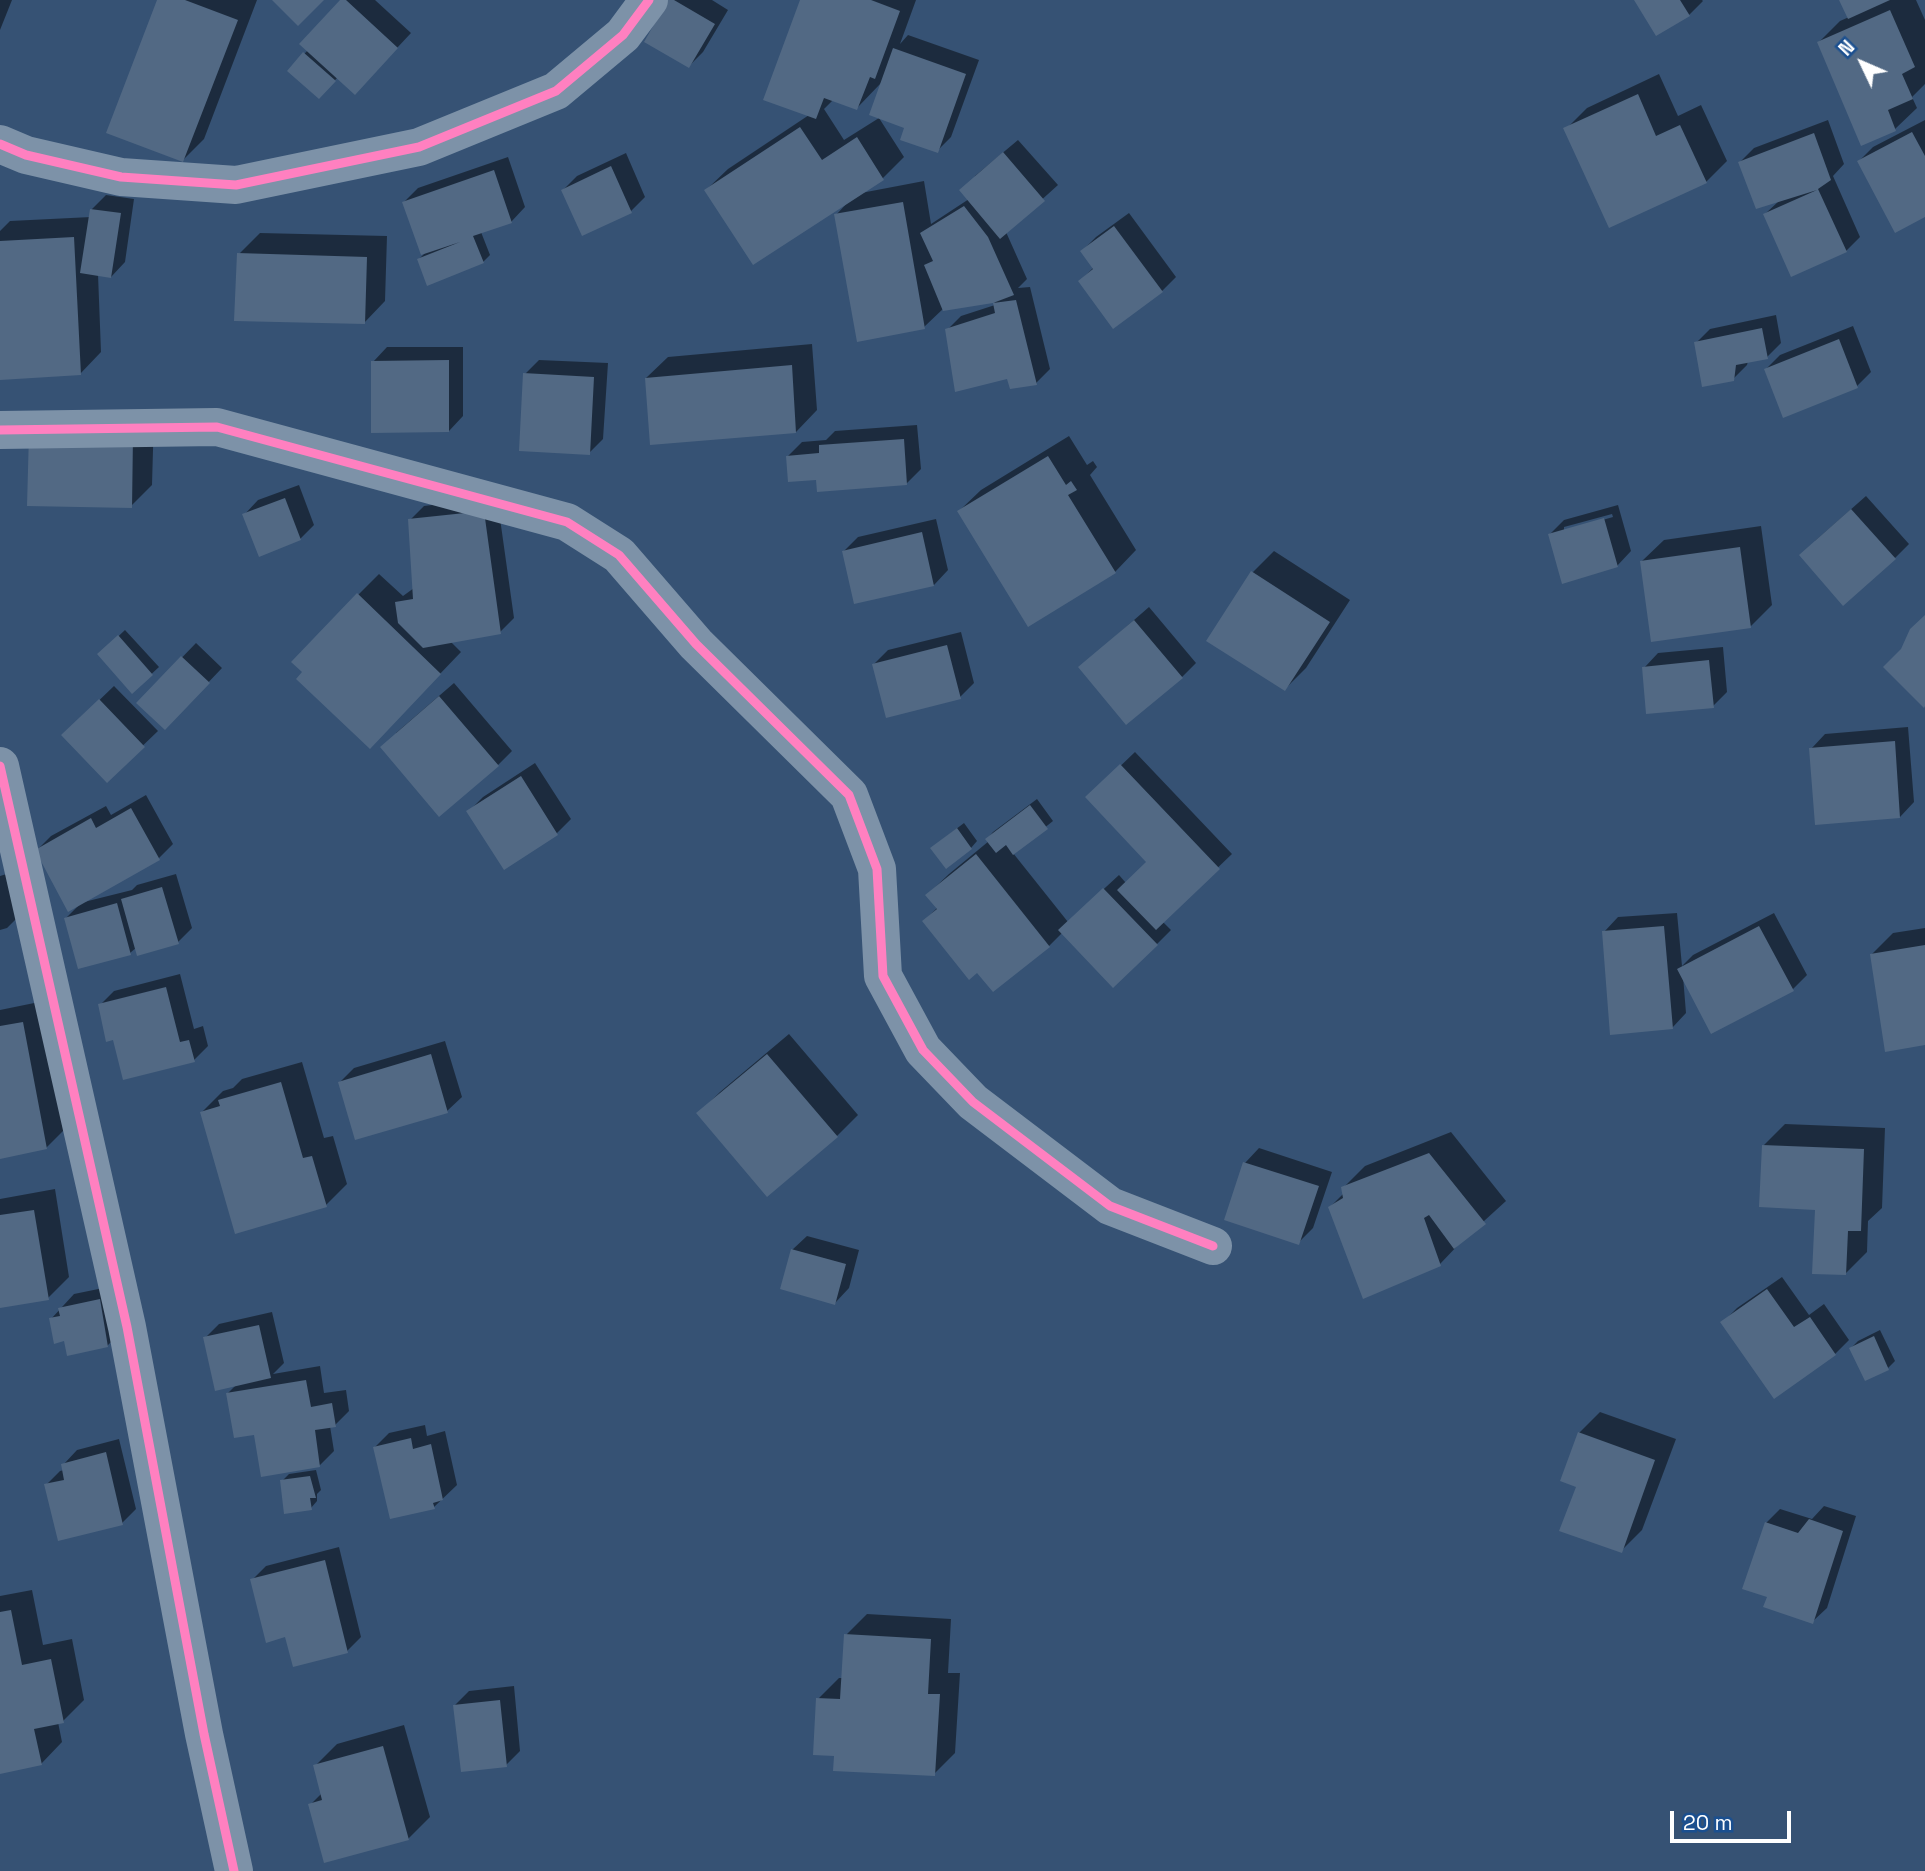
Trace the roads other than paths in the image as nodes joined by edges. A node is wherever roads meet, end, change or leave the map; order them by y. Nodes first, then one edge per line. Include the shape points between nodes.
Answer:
1 (649, 0) edge
2 (0, 144) edge
3 (0, 430) edge
4 (0, 766) edge
5 (1213, 1246) dead end
6 (234, 1871) edge

1 - 2 street via 623,34 556,90 419,147 236,185 121,177 26,155
3 - 5 street via 217,427 567,522 619,555 696,644 849,795 877,869 883,976 923,1050 973,1102 1110,1206
4 - 6 street via 127,1327

